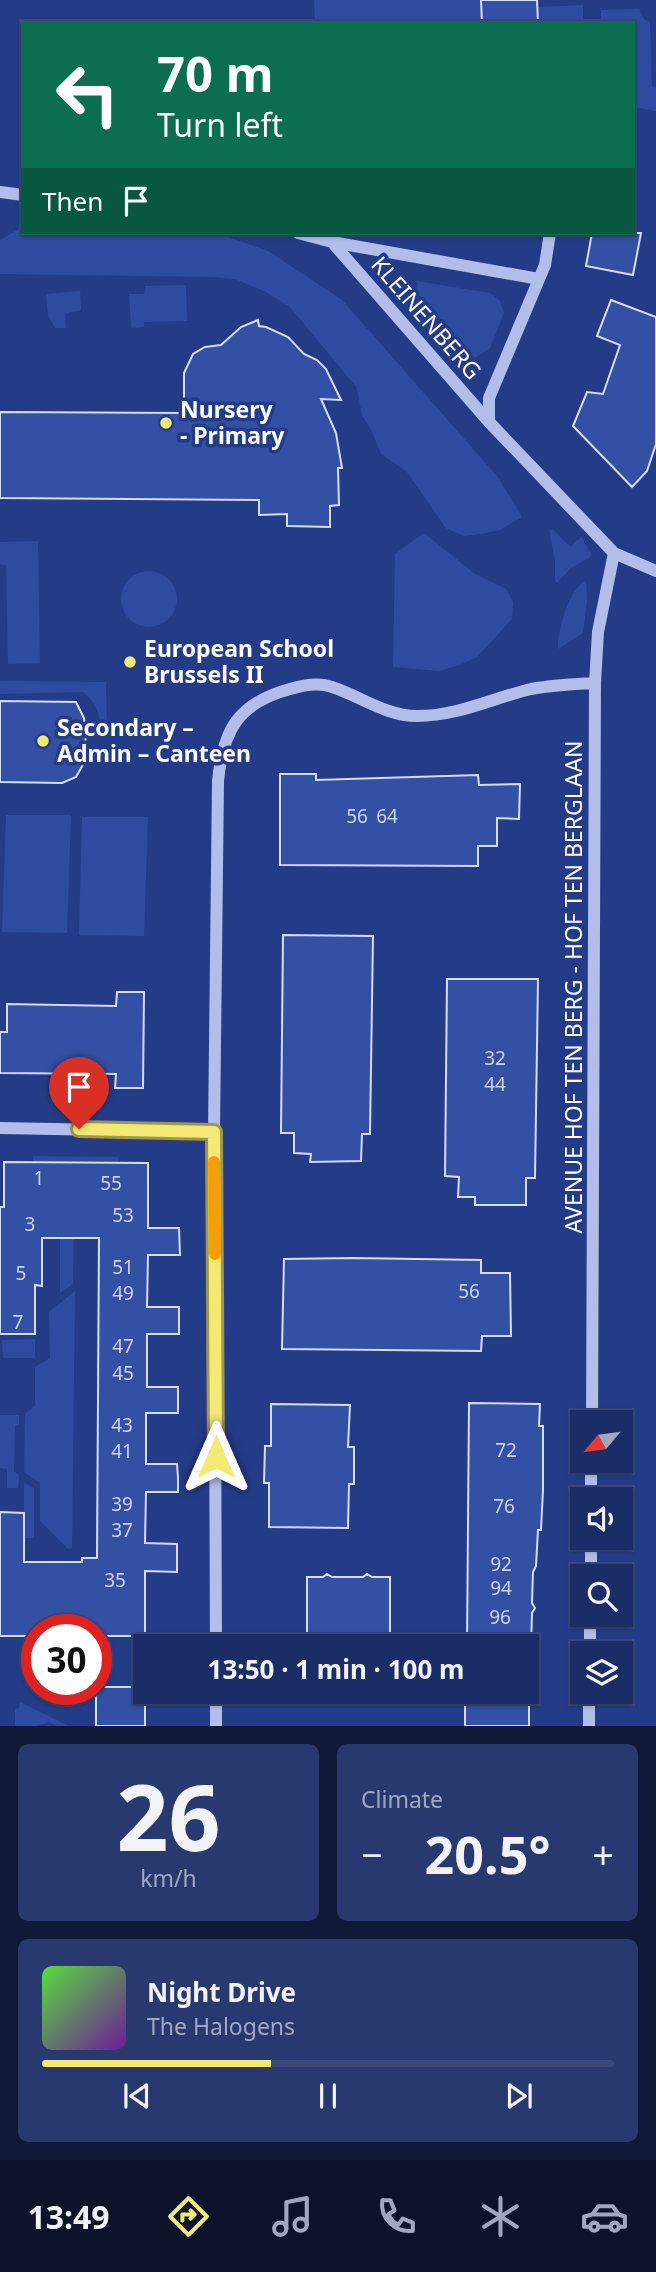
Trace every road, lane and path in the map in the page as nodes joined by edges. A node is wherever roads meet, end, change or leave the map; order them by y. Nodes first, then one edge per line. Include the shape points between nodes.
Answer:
1 (0, 192) edge
2 (21, 195) edge
3 (306, 235) edge
4 (550, 235) edge
5 (332, 242) junction
6 (539, 279) junction
7 (489, 422) junction
8 (614, 554) junction
9 (656, 572) edge
10 (595, 683) junction
11 (0, 1128) edge
12 (214, 1132) junction
13 (592, 1410) edge
14 (216, 1634) edge
15 (216, 1704) edge
16 (589, 1704) edge
17 (216, 1726) edge
18 (589, 1726) edge

1 - 2 street
3 - 5 street, KLEINENBERG
4 - 6 street
5 - 6 street, KLEINENBERG
5 - 7 street, KLEINENBERG
6 - 7 street via 489,398
7 - 8 street, KLEINENBERG
8 - 9 street
8 - 10 street, AVENUE HOF TEN BERG - HOF TEN BERGLAAN via 598,632
10 - 12 street via 561,684 453,713 415,716 382,709 329,685 303,685 271,694 244,710 230,728 218,781
10 - 13 street, AVENUE HOF TEN BERG - HOF TEN BERGLAAN
11 - 12 street
12 - 14 street
15 - 17 street
16 - 18 street

